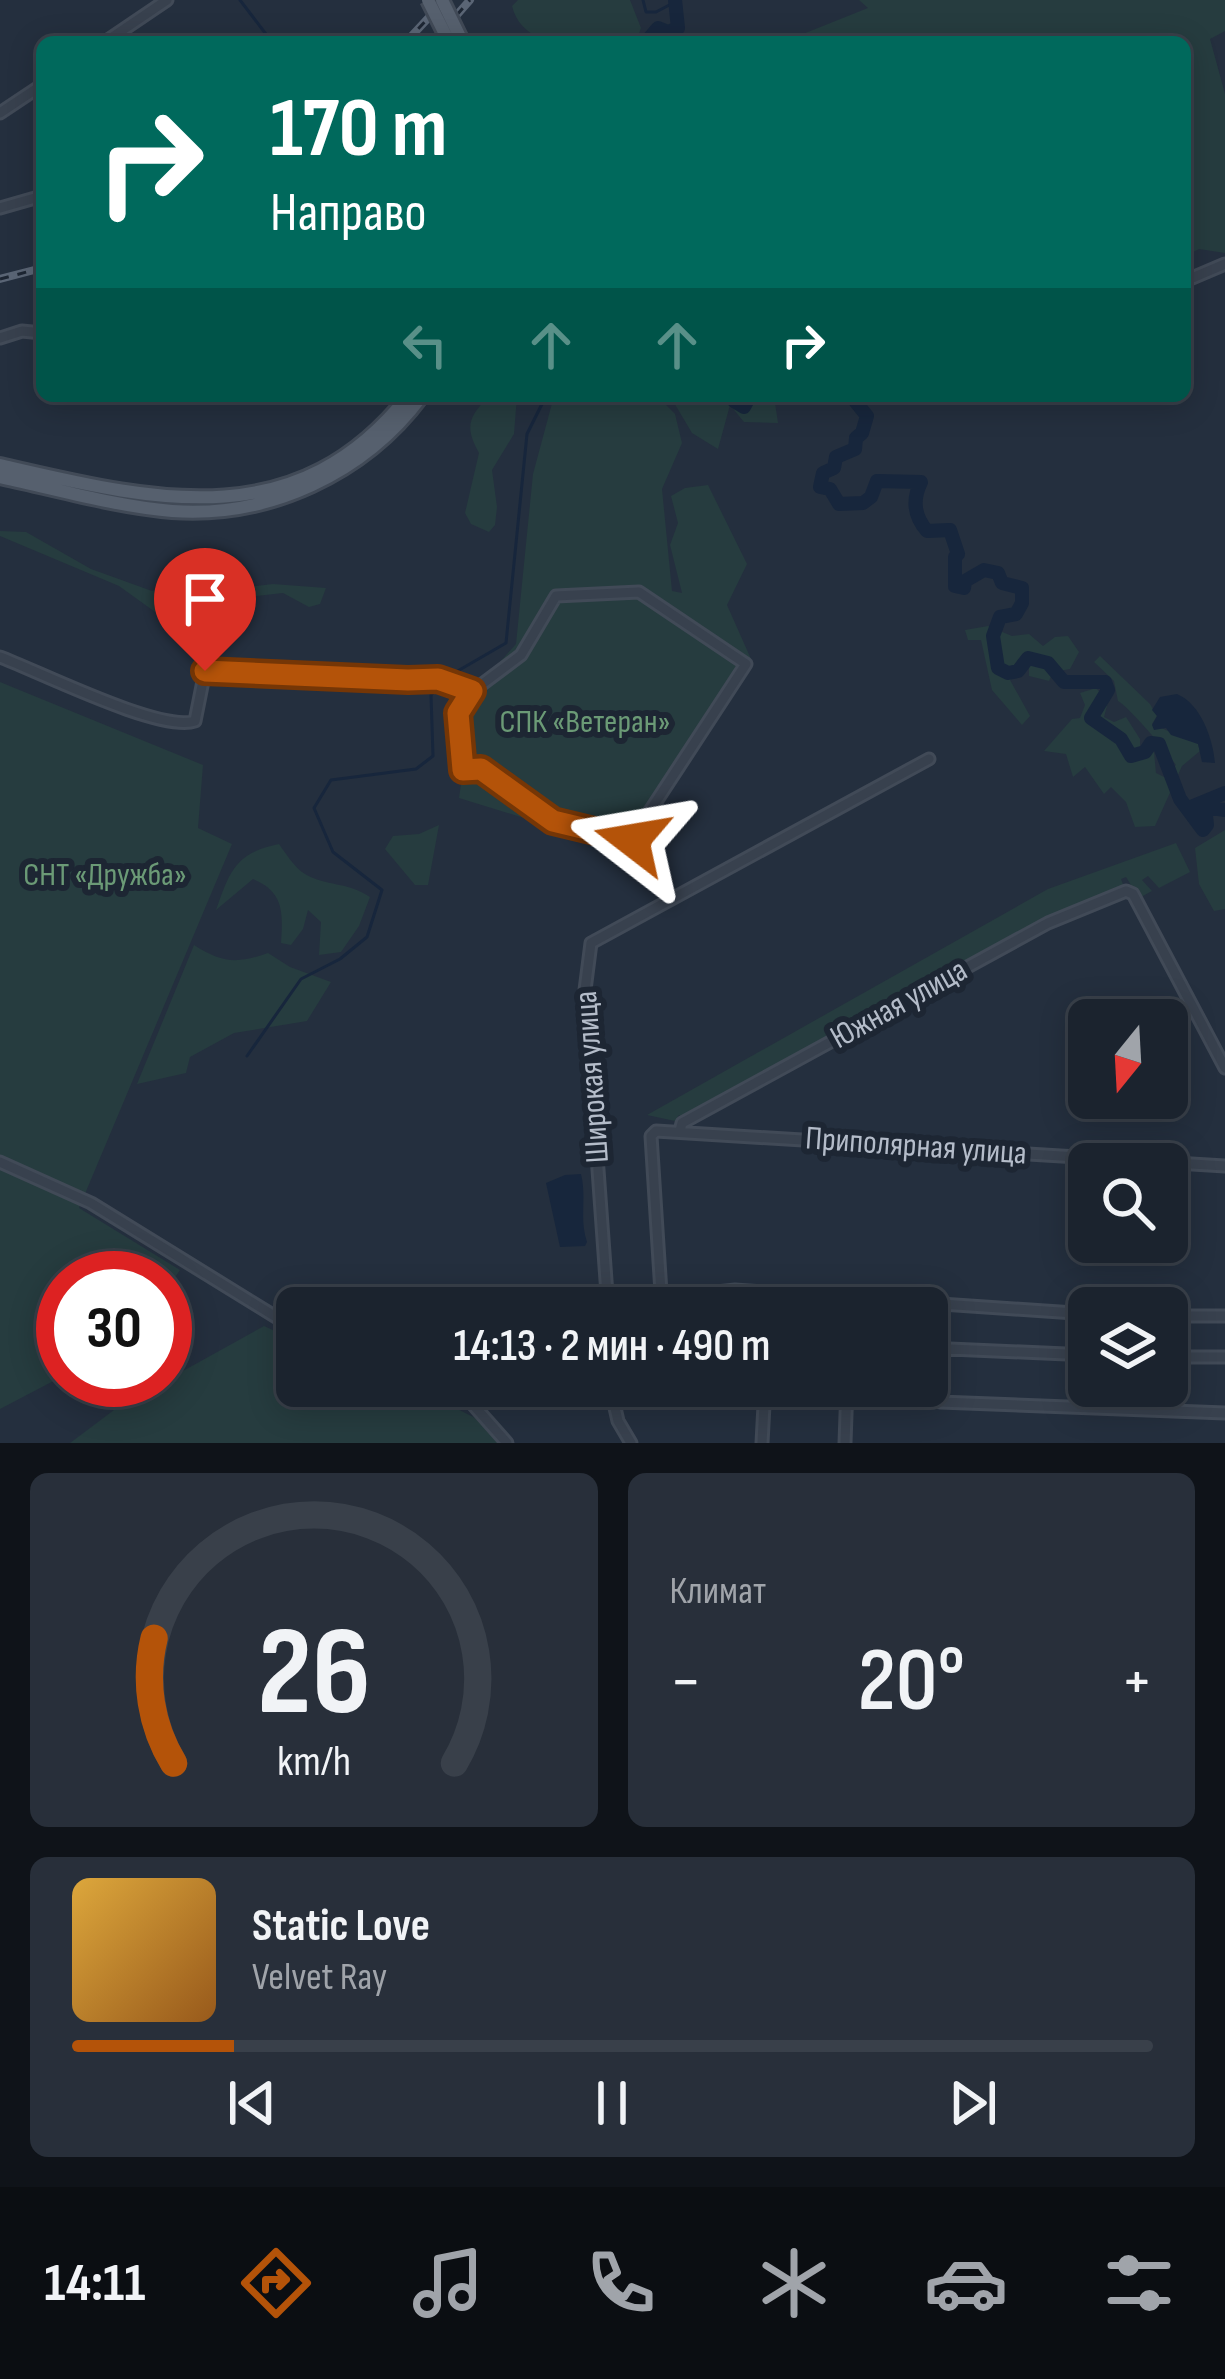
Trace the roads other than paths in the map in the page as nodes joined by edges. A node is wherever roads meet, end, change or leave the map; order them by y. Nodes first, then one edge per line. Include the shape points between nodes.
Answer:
1 (167, 0) edge
2 (428, 0) edge
3 (442, 0) edge
4 (114, 36) edge
5 (446, 36) edge
6 (459, 36) edge
7 (36, 89) edge
8 (0, 112) edge
9 (36, 198) edge
10 (0, 208) edge
11 (1225, 264) edge
12 (1191, 278) edge
13 (36, 332) edge
14 (0, 338) edge
15 (403, 402) edge
16 (417, 402) edge
17 (0, 465) edge
18 (0, 477) edge
19 (0, 657) edge
20 (472, 691) junction
21 (928, 759) dead end
22 (1225, 1068) edge
23 (680, 1132) junction
24 (0, 1162) edge
25 (1225, 1166) edge
26 (606, 1287) edge
27 (661, 1287) edge
28 (948, 1304) edge
29 (1068, 1313) edge
30 (1188, 1316) edge
31 (1225, 1316) edge
32 (276, 1317) edge
33 (948, 1348) edge
34 (1068, 1353) edge
35 (1188, 1357) edge
36 (1225, 1358) edge
37 (948, 1402) edge
38 (478, 1407) edge
39 (614, 1407) edge
40 (764, 1407) edge
41 (847, 1407) edge
42 (1225, 1413) edge
43 (507, 1443) edge
44 (631, 1443) edge
45 (763, 1443) edge
46 (845, 1443) edge

1 - 4 street
2 - 5 main road, bridge
3 - 6 main road, bridge
7 - 8 street
9 - 10 street
11 - 12 street
13 - 14 street
15 - 17 main road via 339,458 244,495 162,498
16 - 18 main road via 346,467 241,507 155,508
19 - 20 street via 151,718 187,723 195,723 205,671 432,678
20 - 20 street via 458,713 463,770 481,769 553,821 632,840 746,664 639,592 556,596 521,655
21 - 26 street, Широкая улица via 591,944 585,990
22 - 23 street, Южная улица via 1129,891 1048,923 682,1123
23 - 25 street, Приполярная улица
23 - 27 street, Южная улица via 651,1136
24 - 32 street via 91,1203
28 - 29 street
30 - 31 street
33 - 34 street
35 - 36 street
37 - 42 street
38 - 43 street
39 - 44 street
40 - 45 street
41 - 46 street

